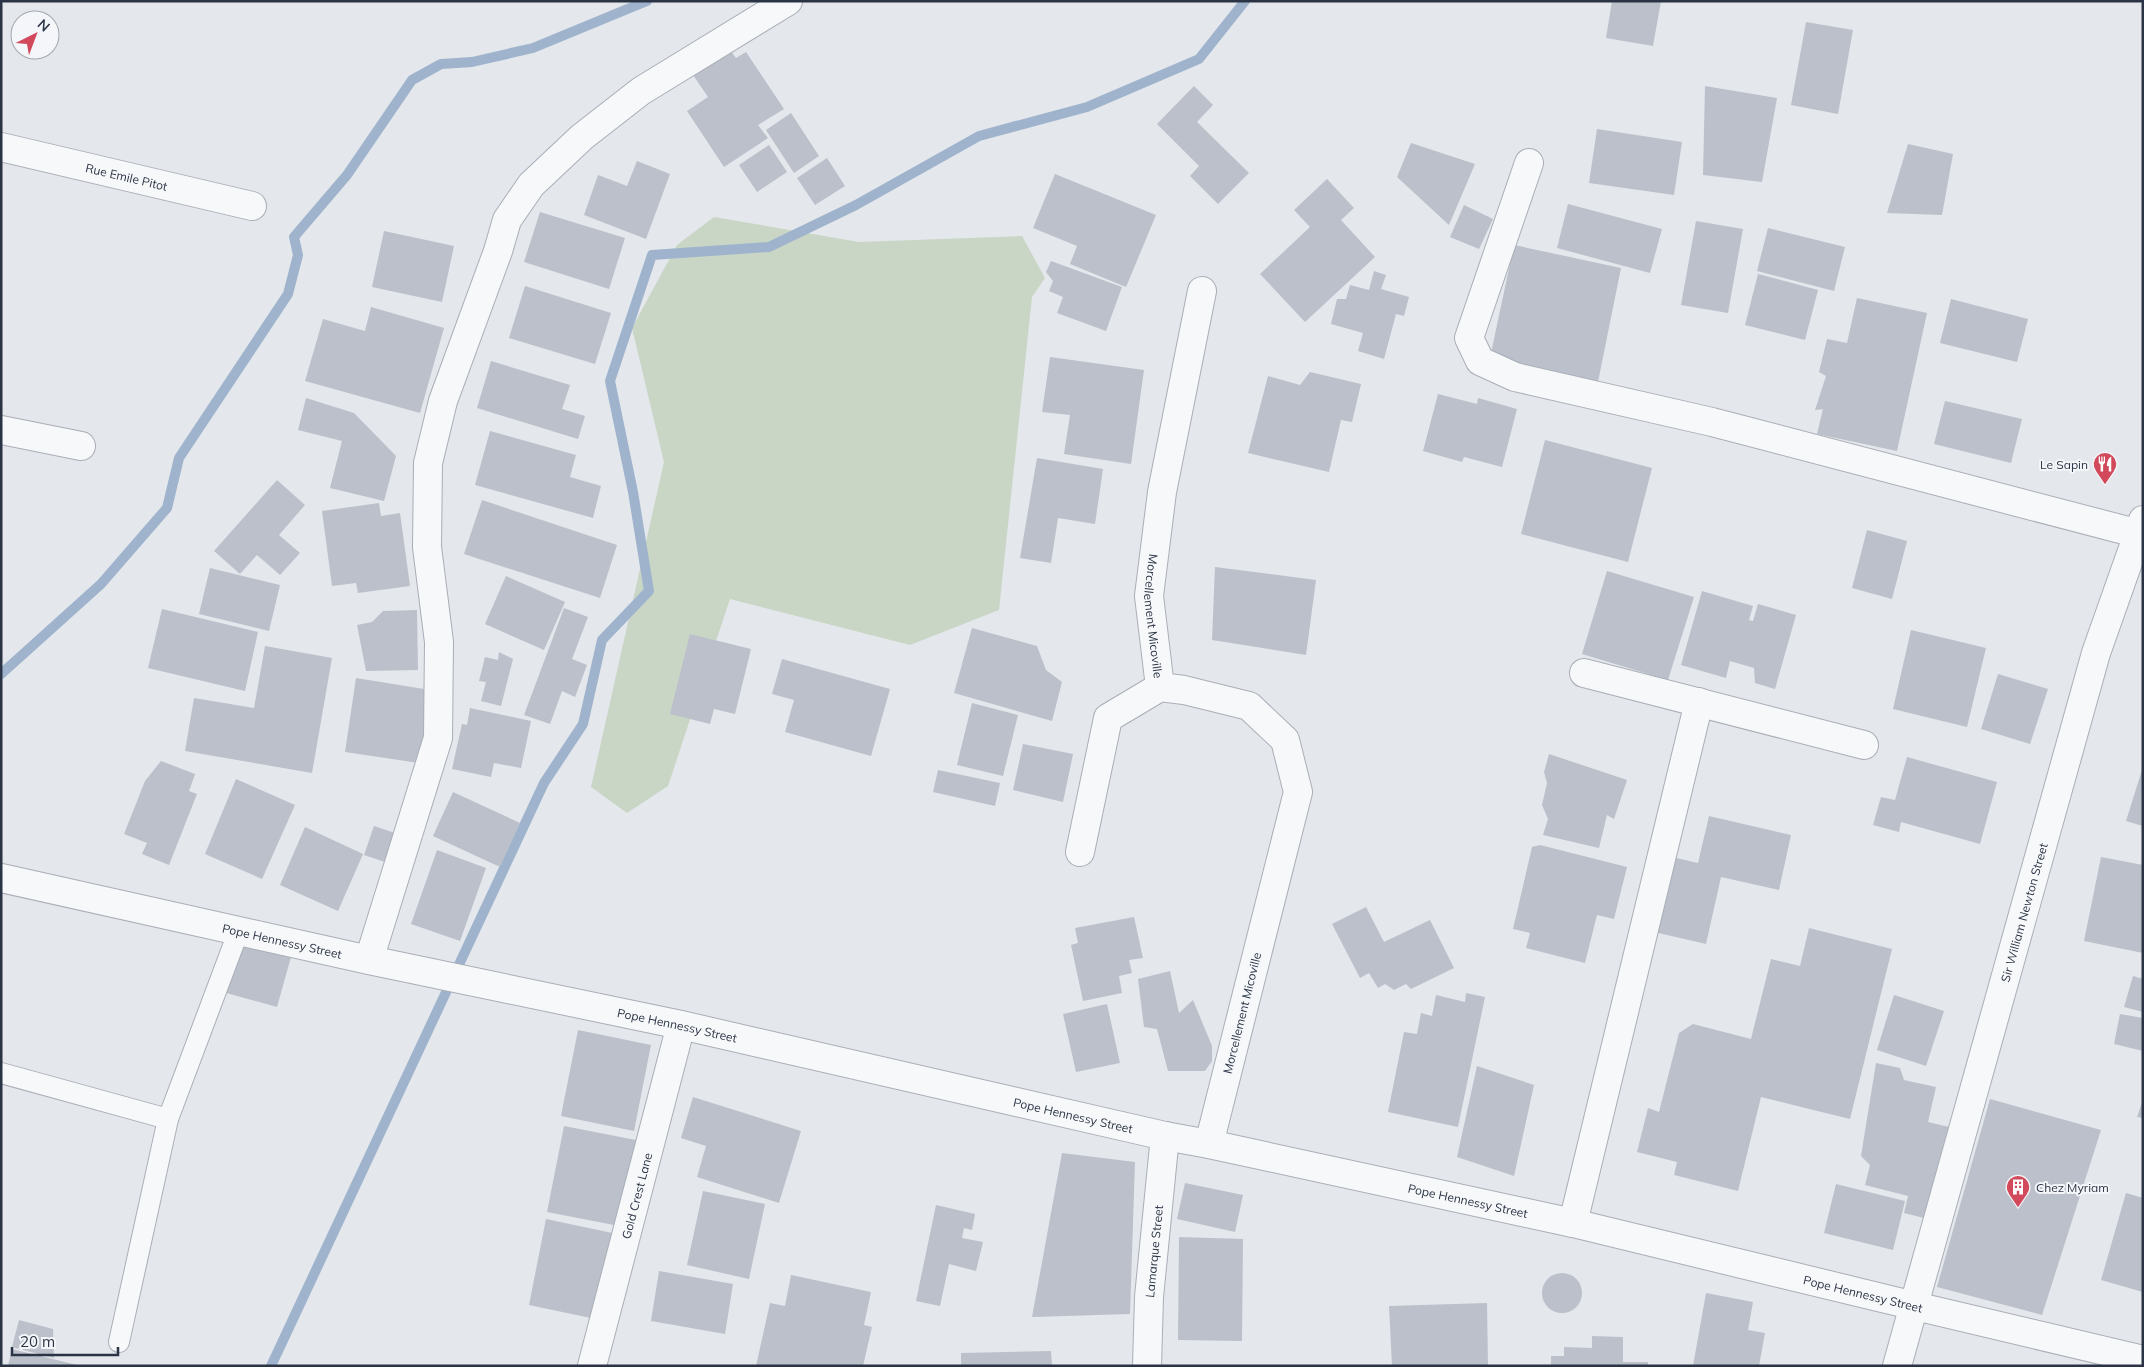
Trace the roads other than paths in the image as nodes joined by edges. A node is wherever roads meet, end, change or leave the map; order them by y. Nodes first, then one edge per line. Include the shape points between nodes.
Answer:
1 (788, 1) edge
2 (1, 147) edge
3 (1529, 162) dead end
4 (252, 206) dead end
5 (1202, 291) dead end
6 (1, 430) edge
7 (81, 446) dead end
8 (2141, 530) edge
9 (1584, 673) dead end
10 (1160, 688) junction
11 (1699, 702) junction
12 (1864, 745) dead end
13 (1080, 852) dead end
14 (1, 878) edge
15 (239, 930) junction
16 (369, 960) junction
17 (681, 1025) junction
18 (1, 1073) edge
19 (168, 1119) junction
20 (1165, 1136) junction
21 (1209, 1144) junction
22 (1573, 1223) junction
23 (1914, 1306) junction
24 (119, 1342) dead end
25 (2143, 1360) edge
26 (592, 1366) edge
27 (1147, 1366) edge
28 (1898, 1366) edge

1 - 16 street via 641,91 582,137 531,185 507,220 444,401 428,463 427,547 439,642 438,738
2 - 4 street, Rue Emile Pitot
3 - 8 street via 1469,338 1480,361 1516,377 1712,422
5 - 10 street, Morcellement Micoville via 1162,492 1149,596
6 - 7 street
8 - 23 street, Sir William Newton Street via 2096,653
9 - 11 street
10 - 13 street via 1108,718
10 - 21 street, Morcellement Micoville via 1184,690 1250,706 1285,740 1298,792
11 - 12 street
11 - 22 street
14 - 15 street, Pope Hennessy Street
15 - 16 street, Pope Hennessy Street
15 - 19 lane
16 - 17 street, Pope Hennessy Street
17 - 20 street, Pope Hennessy Street
17 - 26 street, Gold Crest Lane
18 - 19 lane
19 - 24 lane
20 - 21 street, Pope Hennessy Street
20 - 27 street, Lamarque Street via 1148,1297
21 - 22 street, Pope Hennessy Street
22 - 23 street, Pope Hennessy Street
23 - 25 street, Pope Hennessy Street
23 - 28 street, Sir William Newton Street

